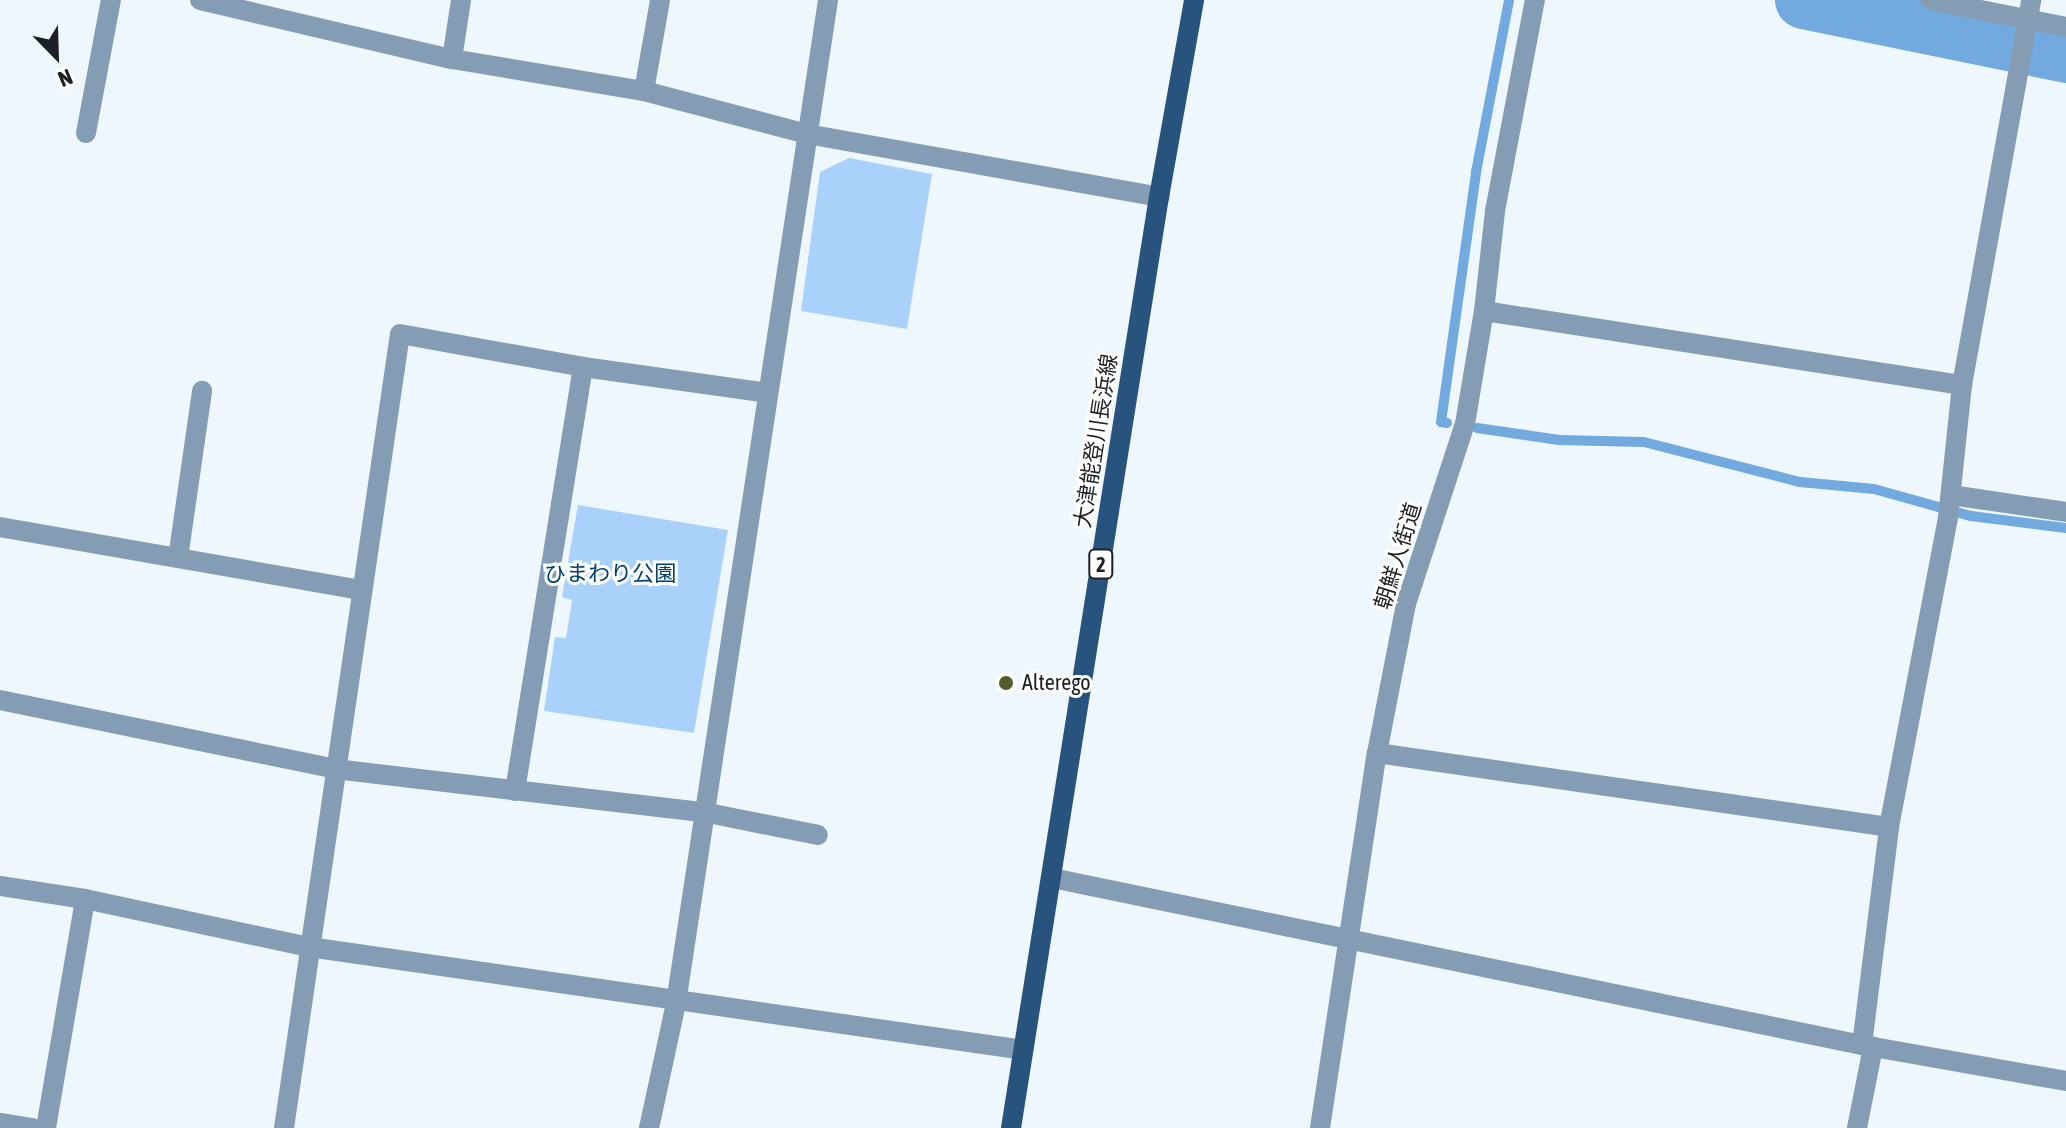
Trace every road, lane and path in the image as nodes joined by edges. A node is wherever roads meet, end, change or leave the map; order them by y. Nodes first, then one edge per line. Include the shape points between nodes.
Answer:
1 (111, 0) edge
2 (200, 0) edge
3 (461, 0) edge
4 (660, 0) edge
5 (828, 0) edge
6 (1194, 0) edge
7 (1535, 0) edge
8 (1930, 0) edge
9 (2031, 0) edge
10 (2027, 27) junction
11 (2066, 27) edge
12 (452, 59) junction
13 (644, 91) junction
14 (86, 133) dead end
15 (807, 134) junction
16 (1159, 197) junction
17 (1484, 311) junction
18 (583, 367) junction
19 (1962, 385) junction
20 (202, 391) dead end
21 (767, 393) junction
22 (1950, 505) junction
23 (2066, 512) edge
24 (0, 527) edge
25 (178, 558) junction
26 (362, 590) junction
27 (0, 700) edge
28 (1377, 753) junction
29 (335, 769) junction
30 (515, 791) junction
31 (703, 812) junction
32 (1889, 827) junction
33 (818, 835) dead end
34 (1052, 878) junction
35 (0, 886) edge
36 (85, 899) junction
37 (1346, 938) junction
38 (309, 947) junction
39 (676, 1003) junction
40 (1868, 1046) junction
41 (1024, 1050) junction
42 (2066, 1081) edge
43 (0, 1123) edge
44 (33, 1128) edge
45 (46, 1128) edge
46 (284, 1128) edge
47 (649, 1128) edge
48 (1011, 1128) edge
49 (1320, 1128) edge
50 (1857, 1128) edge

1 - 14 street
2 - 12 street
3 - 12 street
4 - 13 street
5 - 15 street
6 - 16 main road, 大津能登川長浜線 / 2
7 - 17 street, 朝鮮人街道 via 1495,211
8 - 10 street
9 - 10 street
10 - 11 street
10 - 19 street
12 - 13 street
13 - 15 street
15 - 16 street
15 - 21 street
16 - 34 main road, 大津能登川長浜線 / 2
17 - 19 street
17 - 28 street, 朝鮮人街道 via 1465,424 1406,604
18 - 21 street
18 - 26 street via 400,334
18 - 30 street
19 - 22 street
20 - 25 street
21 - 31 street
22 - 23 street
22 - 32 street
24 - 25 street
25 - 26 street
26 - 29 street
27 - 29 street
28 - 32 street
28 - 37 street, 朝鮮人街道
29 - 30 street
29 - 38 street
30 - 31 street
31 - 33 street
31 - 39 street
32 - 40 street
34 - 37 street
34 - 41 main road, 大津能登川長浜線 / 2
35 - 36 street
36 - 38 street
36 - 45 street
37 - 40 street
37 - 49 street, 朝鮮人街道 via 1341,1006
38 - 39 street
38 - 46 street
39 - 41 street
39 - 47 street
40 - 42 street
40 - 50 street
41 - 48 main road, 大津能登川長浜線 / 2
43 - 44 street

